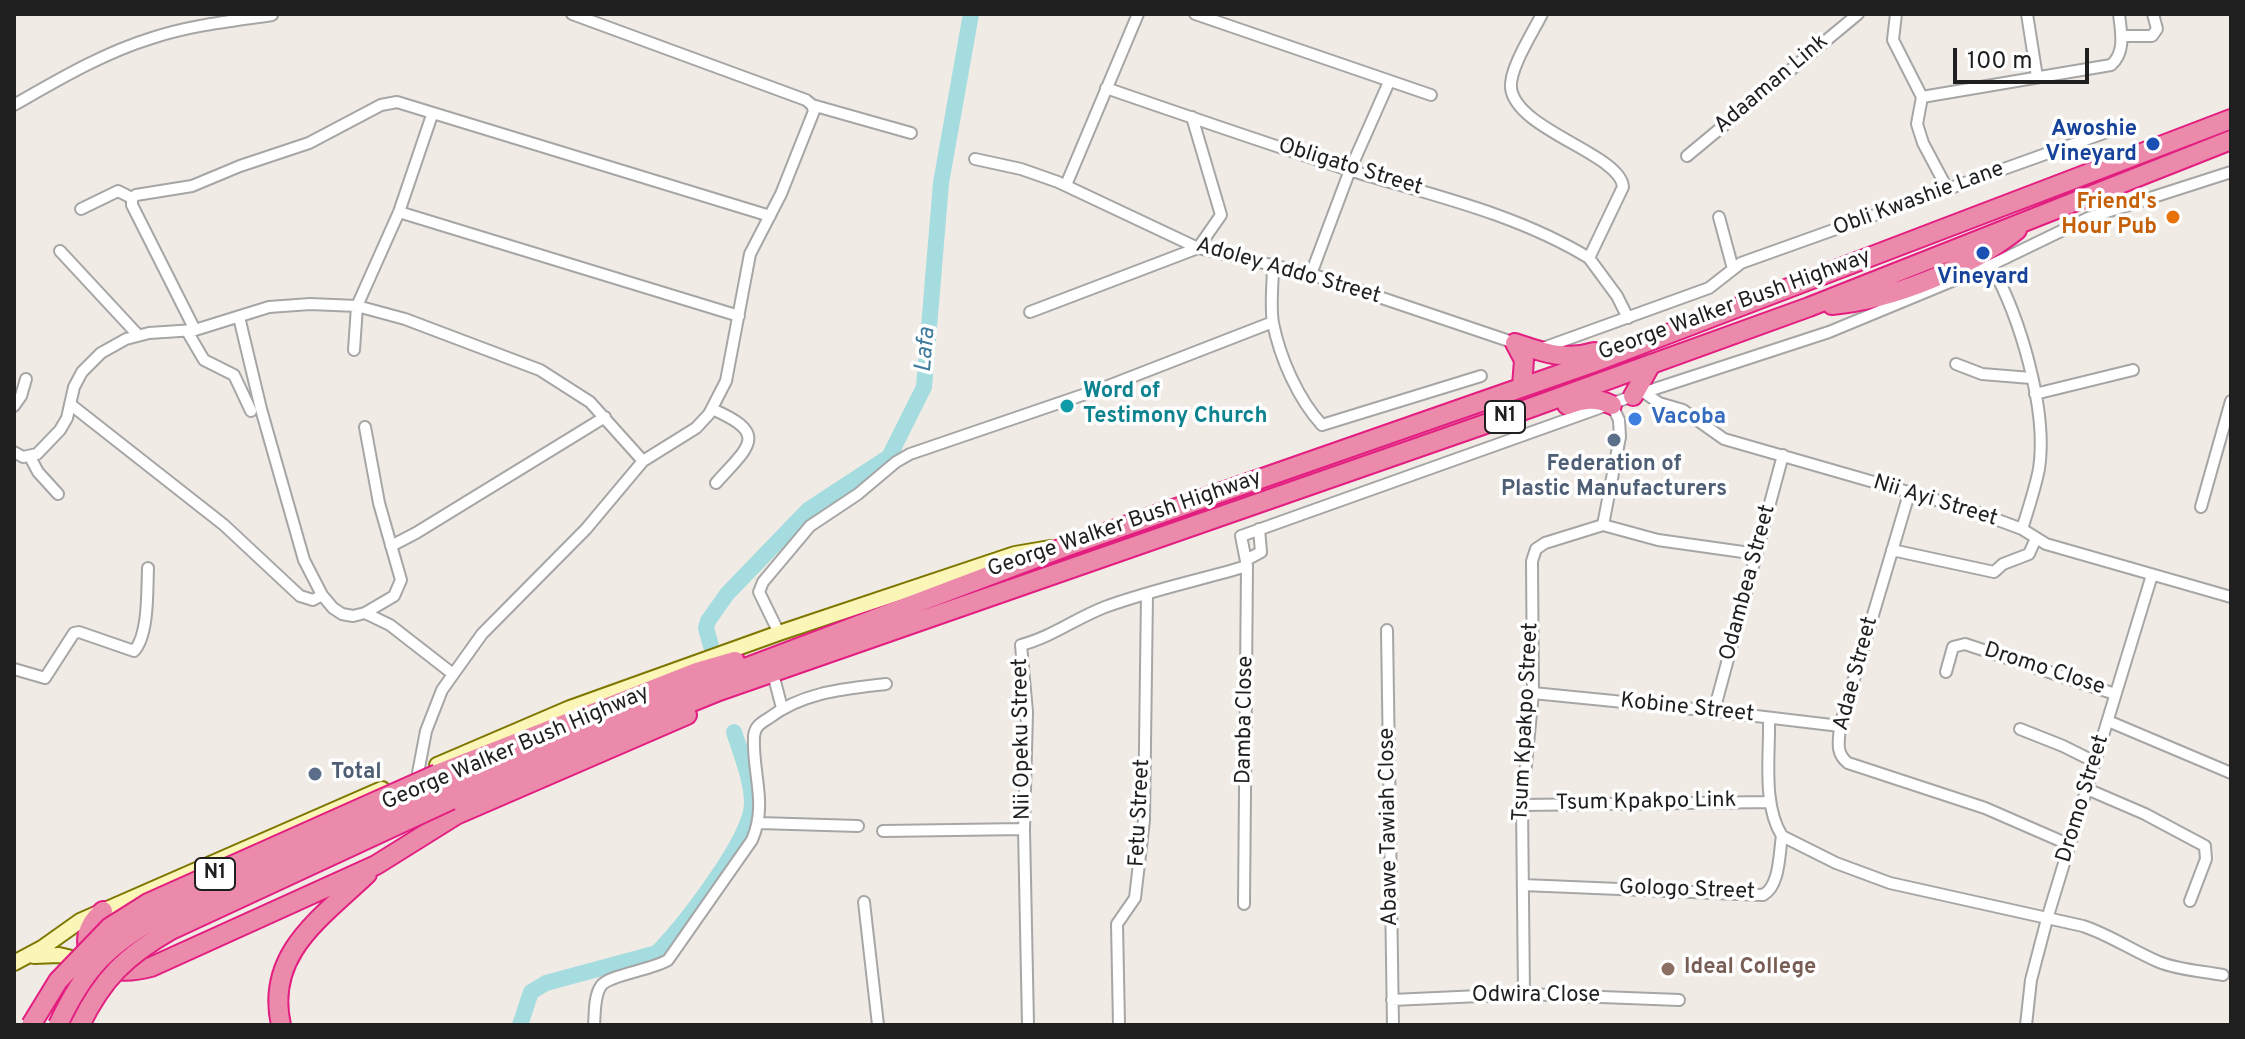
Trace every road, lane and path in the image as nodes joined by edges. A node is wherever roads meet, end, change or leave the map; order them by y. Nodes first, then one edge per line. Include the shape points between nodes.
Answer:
1 (572, 14) edge
2 (1138, 14) edge
3 (1195, 14) edge
4 (1542, 14) edge
5 (1858, 14) edge
6 (1896, 14) edge
7 (2027, 14) edge
8 (2119, 14) edge
9 (2153, 14) edge
10 (272, 15) edge
11 (2121, 36) junction
12 (2037, 77) junction
13 (1389, 82) junction
14 (1106, 88) junction
15 (1431, 95) dead end
16 (1922, 97) junction
17 (14, 105) edge
18 (812, 105) junction
19 (432, 115) junction
20 (1192, 117) junction
21 (2231, 119) edge
22 (2107, 132) dead end
23 (911, 133) dead end
24 (2231, 140) edge
25 (1687, 156) dead end
26 (975, 159) dead end
27 (1350, 170) junction
28 (2231, 172) edge
29 (1066, 185) junction
30 (1948, 190) junction
31 (132, 198) junction
32 (81, 209) dead end
33 (399, 212) junction
34 (770, 216) junction
35 (1719, 217) dead end
36 (1198, 248) junction
37 (60, 251) dead end
38 (1589, 258) junction
39 (1273, 265) junction
40 (1991, 265) junction
41 (1733, 269) junction
42 (1311, 274) junction
43 (357, 306) junction
44 (1733, 310) junction
45 (1030, 312) dead end
46 (739, 316) junction
47 (239, 317) junction
48 (1628, 318) junction
49 (1273, 322) junction
50 (191, 331) junction
51 (138, 335) junction
52 (1515, 343) junction
53 (354, 350) dead end
54 (1537, 350) junction
55 (1651, 364) junction
56 (1956, 364) dead end
57 (2133, 370) dead end
58 (1481, 376) dead end
59 (2031, 378) junction
60 (26, 379) dead end
61 (1522, 386) junction
62 (2035, 394) junction
63 (1639, 395) junction
64 (2231, 401) edge
65 (70, 404) junction
66 (1612, 405) junction
67 (14, 406) edge
68 (712, 409) junction
69 (251, 411) dead end
70 (605, 417) junction
71 (1494, 421) junction
72 (365, 427) dead end
73 (14, 452) edge
74 (1783, 455) junction
75 (30, 457) junction
76 (643, 461) junction
77 (716, 483) dead end
78 (58, 494) dead end
79 (1909, 494) junction
80 (2201, 507) dead end
81 (1603, 525) junction
82 (1259, 529) junction
83 (2022, 529) junction
84 (2036, 538) junction
85 (391, 546) junction
86 (1065, 547) junction
87 (1892, 550) junction
88 (1757, 554) junction
89 (1247, 563) junction
90 (148, 568) dead end
91 (2152, 575) junction
92 (1147, 594) junction
93 (322, 595) junction
94 (2231, 597) edge
95 (365, 613) junction
96 (1387, 630) dead end
97 (779, 633) junction
98 (14, 669) edge
99 (1946, 672) dead end
100 (453, 674) junction
101 (765, 676) junction
102 (886, 684) dead end
103 (1533, 693) junction
104 (2115, 694) junction
105 (782, 708) junction
106 (1714, 711) junction
107 (1769, 719) junction
108 (2108, 721) junction
109 (1840, 726) junction
110 (2020, 729) dead end
111 (2095, 762) junction
112 (418, 773) junction
113 (2231, 773) edge
114 (445, 787) junction
115 (2087, 789) junction
116 (1770, 802) junction
117 (1522, 805) junction
118 (759, 823) junction
119 (858, 826) dead end
120 (1024, 829) junction
121 (883, 831) dead end
122 (1782, 836) junction
123 (2070, 845) junction
124 (376, 865) junction
125 (1523, 885) junction
126 (2190, 901) dead end
127 (864, 902) dead end
128 (1244, 904) dead end
129 (103, 911) junction
130 (2047, 919) junction
131 (20, 960) edge
132 (91, 963) junction
133 (2223, 975) dead end
134 (1524, 994) junction
135 (1392, 1000) junction
136 (1679, 1000) dead end
137 (31, 1025) edge
138 (58, 1025) edge
139 (80, 1025) edge
140 (281, 1025) edge
141 (594, 1025) edge
142 (878, 1025) edge
143 (1028, 1025) edge
144 (1119, 1025) edge
145 (1393, 1025) edge
146 (2026, 1025) edge

1 - 18 street
2 - 14 street
3 - 13 street
4 - 38 street via 1513,72 1511,90 1523,109 1623,179
5 - 25 street, Adaaman Link
6 - 16 street via 1893,40
7 - 12 street
8 - 11 street
9 - 11 street via 2157,29 2152,36
10 - 17 street via 148,39
11 - 12 street via 2118,58 2111,65
12 - 16 street
13 - 15 street
13 - 27 street
14 - 20 street, Obligato Street
14 - 29 street
16 - 30 street via 1917,124
18 - 23 street
18 - 34 street
19 - 31 street via 389,102 309,143 192,186
19 - 33 street
19 - 34 street
20 - 27 street, Obligato Street
20 - 36 street via 1221,215
21 - 44 highway, George Walker Bush Highway / N1
22 - 30 street, Obli Kwashie Lane
24 - 55 highway, George Walker Bush Highway / N1
26 - 29 street, Adoley Addo Street
27 - 38 street, Obligato Street via 1457,201 1559,240
27 - 42 street
28 - 40 street via 2088,218
29 - 36 street, Adoley Addo Street
30 - 41 street, Obli Kwashie Lane
31 - 32 street via 118,191
31 - 50 street
33 - 43 street
33 - 46 street
34 - 46 street via 750,254
35 - 41 street
36 - 39 street, Adoley Addo Street
36 - 45 street
37 - 51 street
38 - 48 street
39 - 42 street, Adoley Addo Street
39 - 49 street
40 - 59 street via 2006,292
40 - 63 street via 1829,332
41 - 48 street via 1709,288
42 - 52 street, Adoley Addo Street
43 - 47 street via 288,305
43 - 53 street
43 - 70 street via 517,359 566,386
44 - 54 highway via 1702,314 1588,354 1571,357
44 - 61 highway, George Walker Bush Highway / N1
46 - 68 street via 726,381
47 - 50 street
47 - 93 street via 292,525
48 - 54 street
49 - 58 street via 1294,383 1322,425
49 - 97 street via 896,462 810,526 763,582 759,592
50 - 51 street
50 - 69 street via 204,360 234,375
51 - 65 street via 101,353 82,372
52 - 54 highway
52 - 61 highway via 1524,360
55 - 63 highway
55 - 71 highway, George Walker Bush Highway / N1
56 - 59 street via 1982,374
57 - 62 street
59 - 62 street
60 - 67 street
61 - 86 highway, George Walker Bush Highway / N1
62 - 83 street via 2039,469
63 - 66 street
63 - 74 street, Nii Ayi Street via 1683,410 1724,439
64 - 80 street
65 - 75 street via 60,430
65 - 93 street via 224,525 300,596 313,600
66 - 71 highway via 1585,399 1522,421
66 - 81 street via 1620,437
66 - 82 street
68 - 76 street via 696,428
68 - 77 street via 743,424 748,440
70 - 76 street
70 - 85 street
71 - 101 highway, George Walker Bush Highway / N1
72 - 85 street
73 - 75 street
74 - 79 street, Nii Ayi Street
74 - 88 street, Odambea Street
75 - 78 street
76 - 100 street via 586,529 482,634
79 - 83 street, Nii Ayi Street
79 - 87 street, Adae Street
81 - 88 street via 1658,540
81 - 103 street, Tsum Kpakpo Street via 1536,549
82 - 89 street via 1261,552
82 - 89 street, Damba Close via 1241,536
83 - 84 street, Nii Ayi Street
84 - 87 street via 2029,554 1994,572
84 - 91 street, Nii Ayi Street
85 - 95 street via 399,589
86 - 97 street, George Walker Bush Highway via 1015,554
86 - 114 highway, George Walker Bush Highway / N1
87 - 109 street, Adae Street
88 - 106 street, Odambea Street
89 - 92 street, Nii Opeku Street
89 - 128 street, Damba Close
90 - 98 street via 137,650 74,633 45,678
91 - 94 street, Nii Ayi Street
91 - 104 street, Dromo Street
92 - 120 street, Nii Opeku Street via 1081,616 1021,645 1027,712
92 - 144 street, Fetu Street via 1144,820 1135,898 1117,924
93 - 95 street via 342,614
95 - 100 street via 390,625
96 - 135 street, Abawe Tawiah Close
97 - 112 street, George Walker Bush Highway via 570,708
99 - 104 street, Dromo Close via 1953,647 1965,644
100 - 112 street via 433,710
101 - 105 street
101 - 114 highway, George Walker Bush Highway / N1
101 - 124 highway via 723,700 456,815
102 - 105 street via 824,692
103 - 106 street, Kobine Street
103 - 117 street, Tsum Kpakpo Street
104 - 108 street, Dromo Street
105 - 118 street via 754,731
106 - 107 street, Kobine Street
107 - 109 street, Kobine Street
107 - 116 street
108 - 111 street, Dromo Street
108 - 113 street
109 - 123 street, Adae Street via 1838,748 1848,763 1985,808
110 - 111 street
111 - 115 street, Dromo Street
112 - 129 street, George Walker Bush Highway
114 - 137 highway, N1, bridge via 148,903 110,927 58,981
114 - 138 highway, George Walker Bush Highway / N1, bridge via 127,934 85,977
114 - 139 highway, George Walker Bush Highway / N1, bridge via 136,950 99,990
115 - 123 street, Dromo Street
115 - 126 street via 2205,846 2206,859
116 - 117 street, Tsum Kpakpo Link
116 - 122 street
117 - 125 street, Tsum Kpakpo Street
118 - 119 street
118 - 141 street via 668,960 602,984
120 - 121 street
120 - 143 street, Nii Opeku Street
122 - 125 street, Gologo Street via 1772,889 1763,895
122 - 130 street via 1865,875
123 - 130 street, Dromo Street
124 - 132 highway via 151,967 133,972
124 - 140 highway via 295,946 284,966 277,1004
125 - 134 street, Tsum Kpakpo Street
127 - 142 street
129 - 131 street, George Walker Bush Highway
129 - 132 highway via 86,932
130 - 133 street via 2110,936 2158,962
130 - 146 street, Dromo Street
131 - 132 street via 59,955
134 - 135 street, Odwira Close
134 - 136 street, Odwira Close
135 - 145 street, Abawe Tawiah Close

